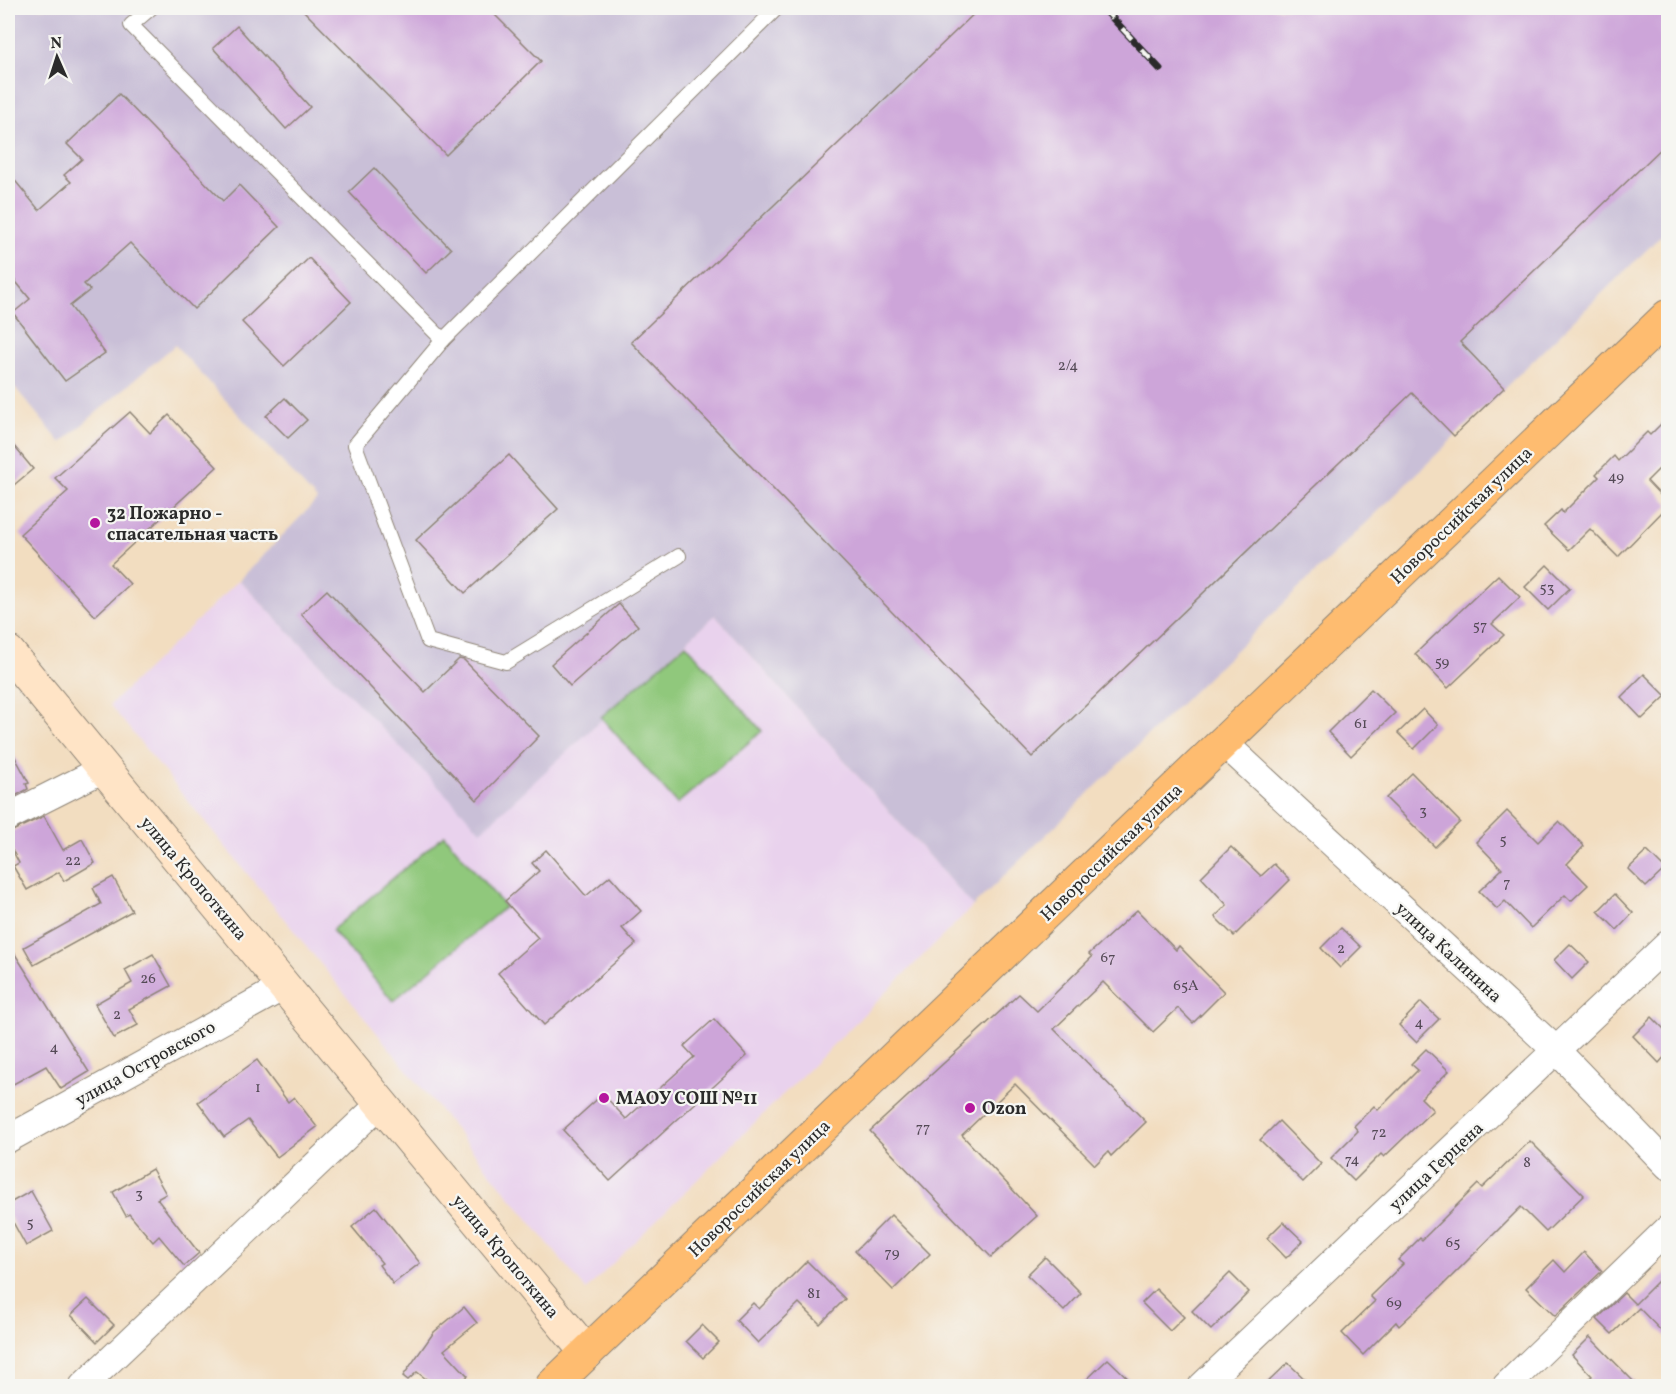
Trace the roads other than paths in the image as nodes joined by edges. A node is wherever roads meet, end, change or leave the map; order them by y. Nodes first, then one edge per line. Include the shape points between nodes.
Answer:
1 (151, 8) edge
2 (777, 8) edge
3 (1668, 316) edge
4 (443, 340) junction
5 (680, 556) dead end
6 (8, 652) edge
7 (1224, 743) junction
8 (103, 769) junction
9 (8, 817) edge
10 (1668, 944) edge
11 (283, 987) junction
12 (1558, 1052) junction
13 (379, 1105) junction
14 (8, 1139) edge
15 (1668, 1166) edge
16 (1668, 1229) edge
17 (586, 1353) junction
18 (83, 1386) edge
19 (552, 1386) edge
20 (1202, 1386) edge
21 (1506, 1386) edge

1 - 4 lane via 131,26
2 - 4 lane
3 - 7 main road, Новороссийская улица
4 - 5 lane via 356,446 428,641 506,662
6 - 8 main road, улица Кропоткина
7 - 12 street, улица Калинина
7 - 17 main road, Новороссийская улица
8 - 9 street
8 - 11 main road, улица Кропоткина
10 - 12 street, улица Герцена
11 - 13 main road, улица Кропоткина
11 - 14 street, улица Островского
12 - 15 street, улица Калинина
12 - 20 street, улица Герцена
13 - 17 main road, улица Кропоткина
13 - 18 street
16 - 21 street
17 - 19 main road, Новороссийская улица

